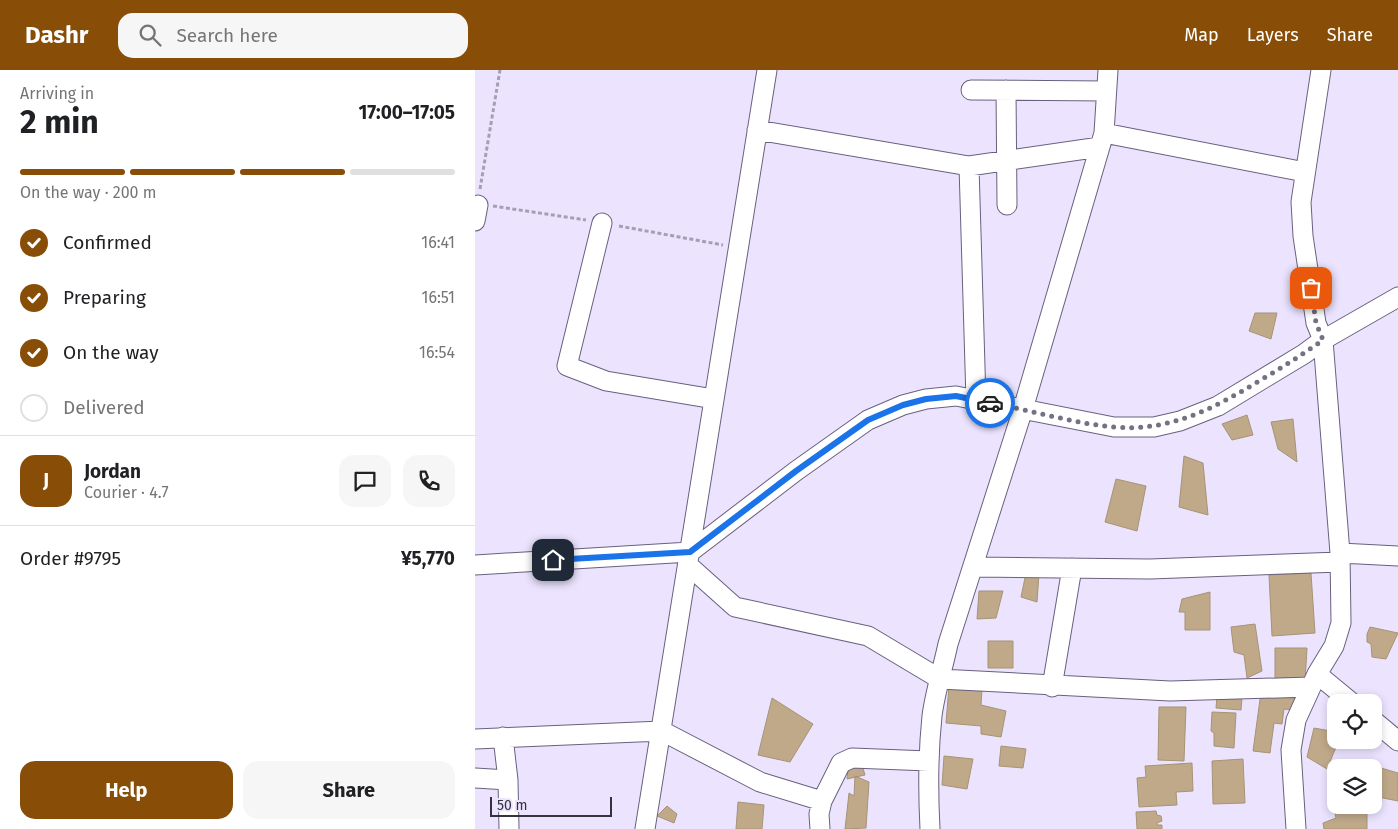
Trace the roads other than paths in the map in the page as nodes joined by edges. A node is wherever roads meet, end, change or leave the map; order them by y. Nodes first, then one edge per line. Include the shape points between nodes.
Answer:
1 (767, 70) edge
2 (1108, 70) edge
3 (1321, 70) edge
4 (971, 90) dead end
5 (1006, 90) junction
6 (1106, 91) junction
7 (757, 130) junction
8 (1102, 140) junction
9 (1007, 161) junction
10 (969, 166) junction
11 (1305, 172) junction
12 (1007, 205) dead end
13 (602, 223) dead end
14 (1398, 297) edge
15 (1323, 340) junction
16 (714, 399) junction
17 (976, 400) junction
18 (1023, 409) junction
19 (1398, 556) edge
20 (689, 558) junction
21 (1340, 558) junction
22 (475, 565) edge
23 (975, 566) junction
24 (1072, 568) junction
25 (940, 679) junction
26 (1314, 680) junction
27 (1052, 686) junction
28 (1338, 694) edge
29 (1382, 728) edge
30 (663, 731) junction
31 (503, 737) junction
32 (475, 738) edge
33 (1398, 741) edge
34 (929, 761) junction
35 (475, 778) edge
36 (508, 780) junction
37 (822, 802) junction
38 (509, 829) edge
39 (645, 829) edge
40 (820, 829) edge
41 (930, 829) edge
42 (1297, 829) edge

1 - 7 street
2 - 6 street
3 - 11 street
4 - 5 street
5 - 6 street
5 - 9 street
6 - 8 street
7 - 10 street
7 - 16 street
8 - 9 street
8 - 11 street
8 - 18 street
9 - 10 street
9 - 12 street
10 - 17 street
11 - 15 street via 1301,202 1303,236 1316,323
13 - 16 street via 567,366 606,381
14 - 15 street
15 - 18 street via 1219,406 1154,427 1114,427
15 - 21 street
16 - 20 street
17 - 18 street
17 - 20 street via 956,396 926,399 868,420 796,471
18 - 23 street
19 - 21 street
20 - 22 street
20 - 25 street via 735,607 869,636
20 - 30 street
21 - 24 street via 1150,569
21 - 26 street via 1341,623 1334,646
23 - 24 street
23 - 25 street via 948,644
24 - 27 street
25 - 27 street
25 - 34 street
26 - 27 street via 1170,691
26 - 28 street
26 - 42 street via 1296,720 1291,750
29 - 33 street
30 - 31 street
30 - 37 street via 760,782
30 - 39 street
31 - 32 street
31 - 36 street
34 - 37 street via 852,758 841,763
34 - 41 street
35 - 36 street
36 - 38 street
37 - 40 street

